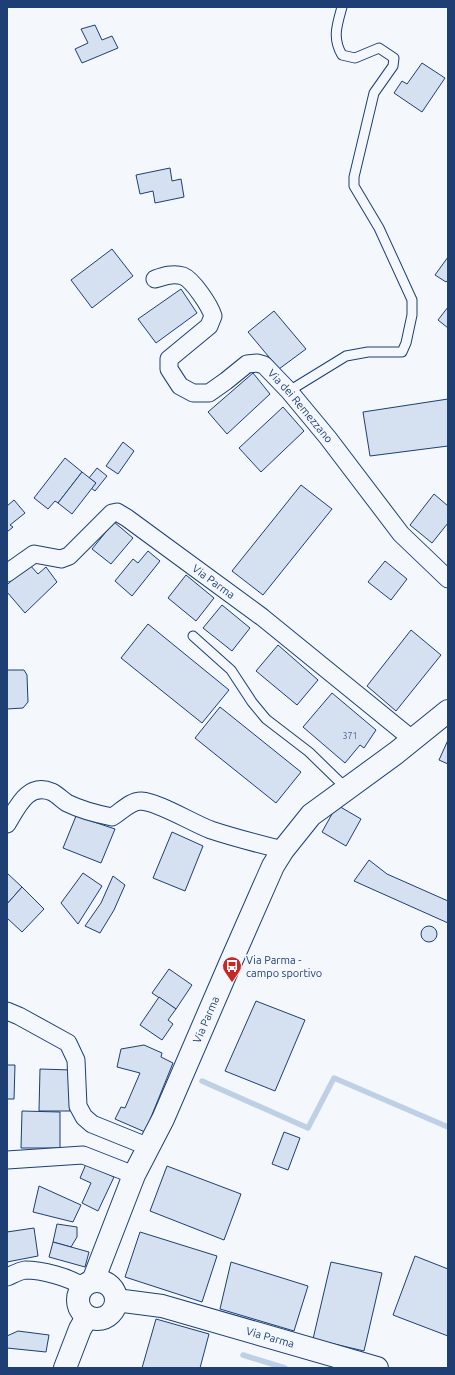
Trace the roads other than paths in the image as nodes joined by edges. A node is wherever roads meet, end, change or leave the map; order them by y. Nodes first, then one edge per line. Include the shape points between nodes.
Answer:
1 (342, 7) edge
2 (155, 279) dead end
3 (289, 391) junction
4 (7, 574) edge
5 (448, 579) edge
6 (193, 636) dead end
7 (448, 711) edge
8 (412, 739) junction
9 (347, 789) junction
10 (7, 824) edge
11 (283, 850) junction
12 (7, 1011) edge
13 (149, 1147) junction
14 (7, 1160) edge
15 (134, 1175) junction
16 (7, 1277) edge
17 (88, 1284) junction
18 (116, 1300) junction
19 (87, 1317) junction
20 (65, 1368) edge
21 (377, 1368) edge

1 - 3 lane via 335,33 337,46 342,55 356,58 379,48 394,58 393,66 374,93 354,186 378,228 412,300 412,314 402,352 368,352 346,356
2 - 3 street, Via dei Remezzano via 171,274 184,277 211,307 213,316 209,326 169,359 168,369 180,386 193,393 209,393 247,364 257,363 264,365
3 - 5 street, Via dei Remezzano via 400,534
4 - 8 street, Via Parma via 34,554 61,559 69,556 112,513 116,512 262,617
6 - 9 lane via 231,670 266,719 309,752
7 - 8 main road, Via Parma
8 - 9 main road, Via Parma
9 - 11 main road, Via Parma via 311,815
10 - 11 street via 30,792 40,789 53,793 67,803 112,817 131,803 140,801 155,804 211,830
11 - 13 main road, Via Parma via 273,866
12 - 13 street via 68,1044 76,1060 78,1106 84,1117 92,1124
13 - 15 main road, Via Parma
14 - 15 street via 83,1155
15 - 17 main road, Via Parma
16 - 17 street via 24,1270
17 - 18 main road via 101,1281 109,1285
17 - 19 main road via 78,1294 77,1303 80,1311
18 - 19 main road via 112,1311 103,1319 94,1320
18 - 21 main road, Via Parma via 162,1306
19 - 20 main road

